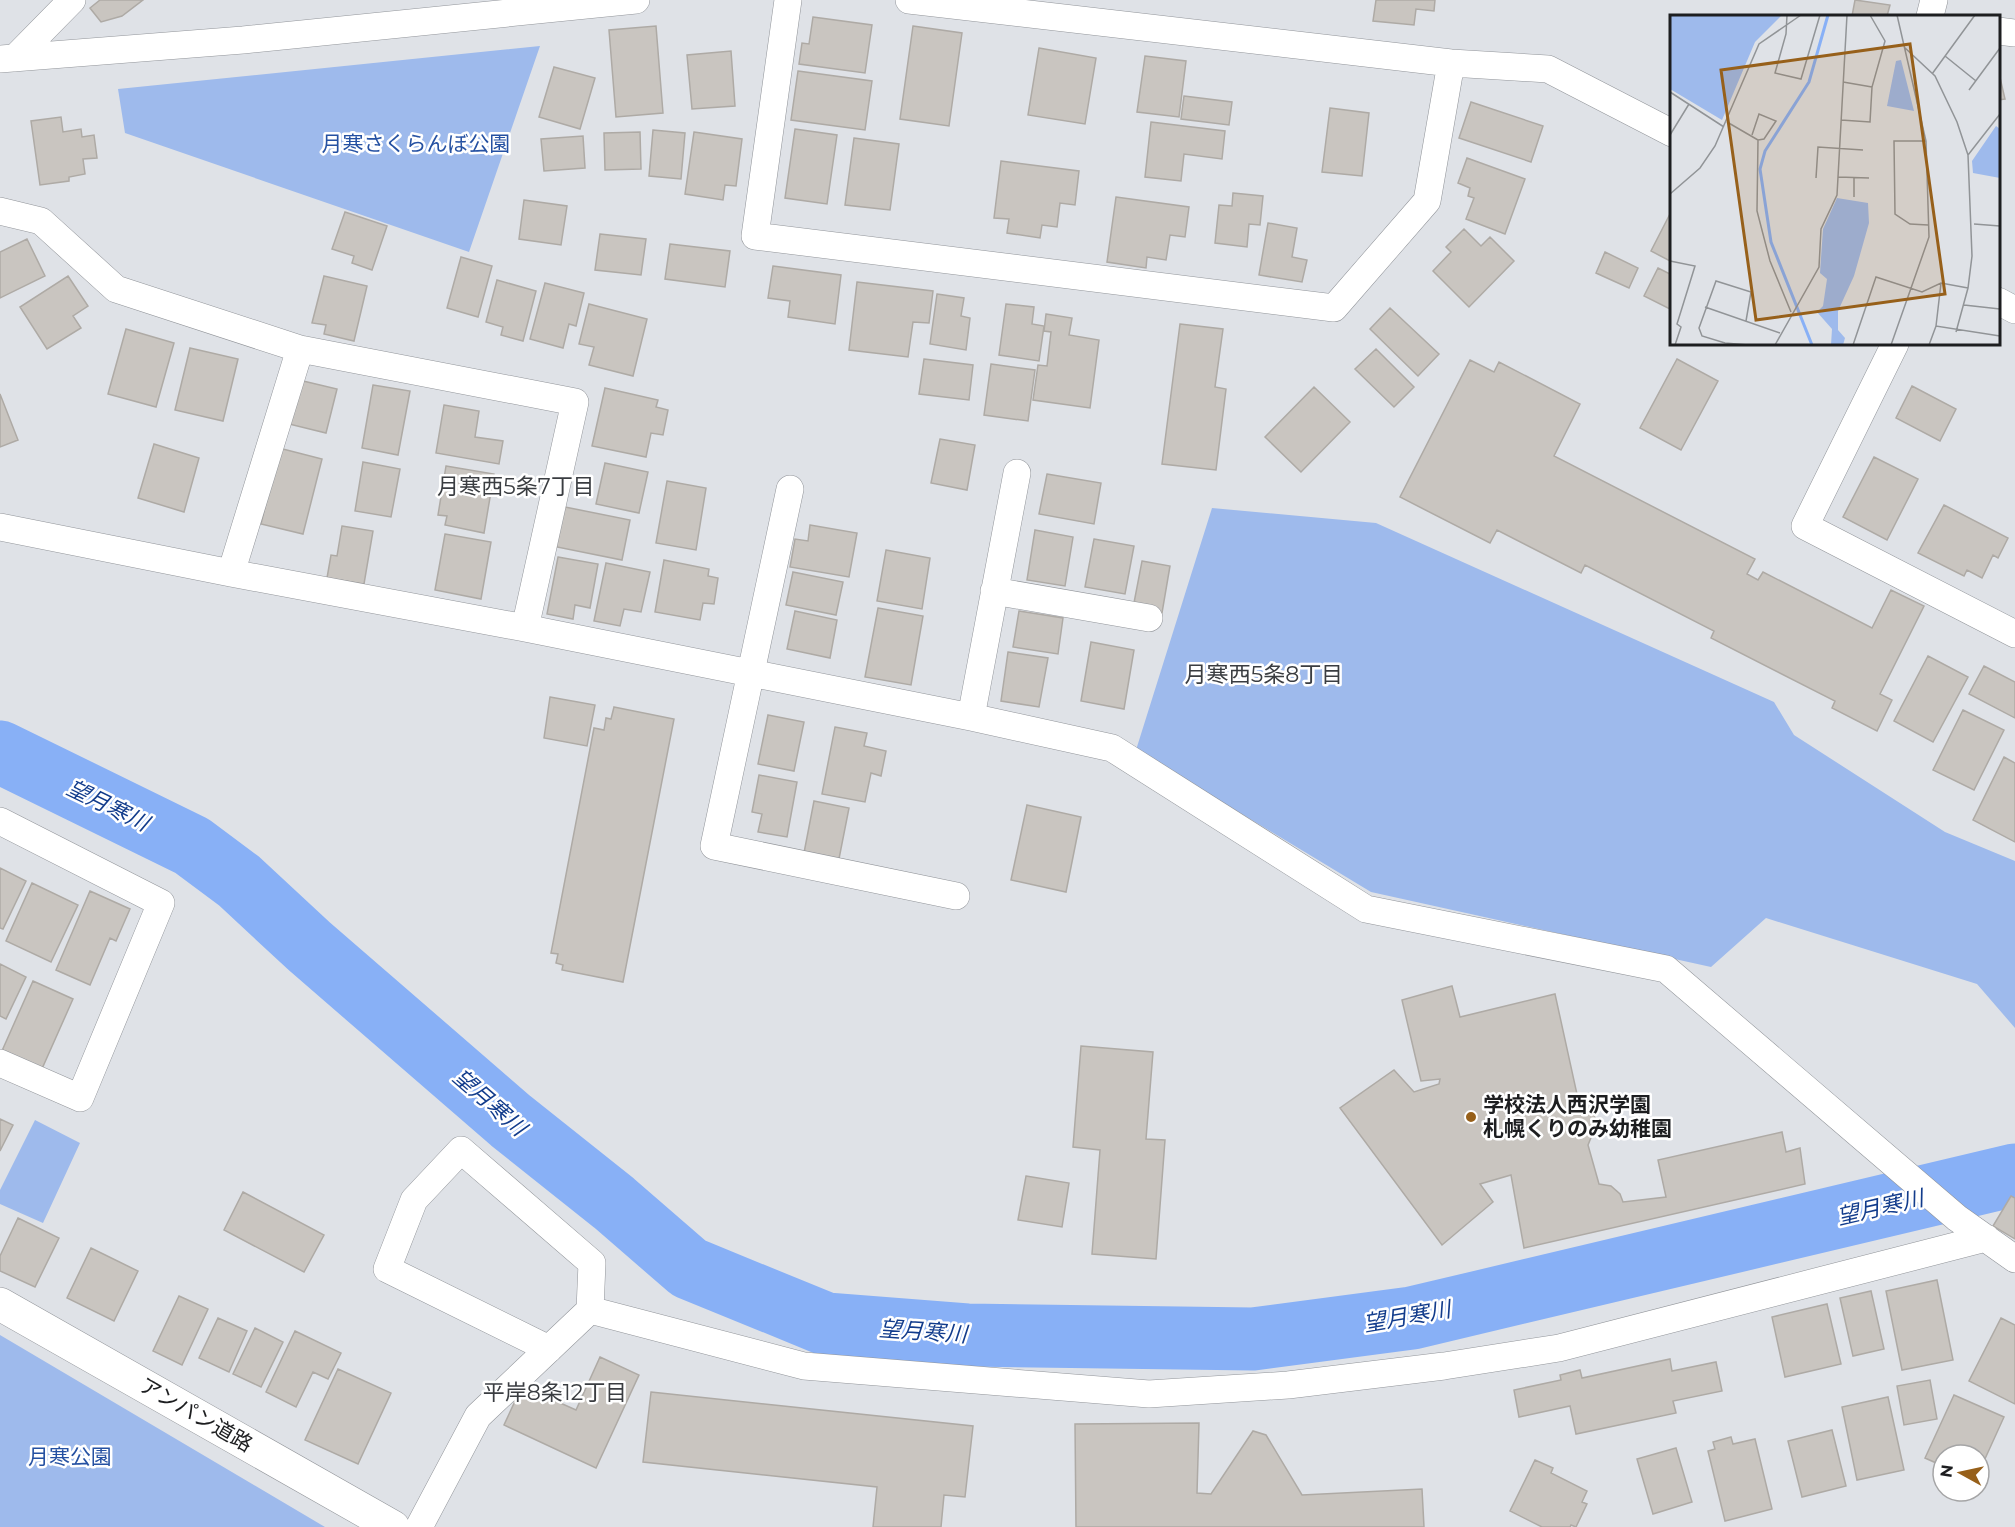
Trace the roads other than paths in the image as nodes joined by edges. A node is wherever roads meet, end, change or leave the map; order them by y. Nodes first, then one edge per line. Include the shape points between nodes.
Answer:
1 (72, 0) edge
2 (636, 0) edge
3 (788, 0) edge
4 (909, 0) edge
5 (1934, 0) edge
6 (1930, 15) edge
7 (2000, 31) edge
8 (2015, 33) edge
9 (7, 58) edge
10 (1451, 63) junction
11 (1670, 132) edge
12 (0, 211) edge
13 (2000, 302) edge
14 (2015, 310) edge
15 (1895, 345) edge
16 (300, 349) junction
17 (1017, 473) dead end
18 (790, 489) dead end
19 (0, 527) edge
20 (231, 573) junction
21 (994, 591) junction
22 (1149, 618) dead end
23 (525, 628) junction
24 (2015, 634) edge
25 (751, 673) junction
26 (971, 717) junction
27 (0, 820) edge
28 (956, 896) dead end
29 (0, 1063) edge
30 (1986, 1238) junction
31 (2015, 1259) edge
32 (0, 1304) edge
33 (590, 1310) junction
34 (549, 1349) junction
35 (393, 1527) edge
36 (419, 1527) edge

1 - 9 street
2 - 9 street via 243,40
3 - 10 street via 755,236 1334,308 1427,201
4 - 10 street
5 - 6 street
7 - 8 street
10 - 11 street via 1548,69
12 - 16 street via 41,221 116,289
13 - 14 street
15 - 24 street via 1805,525
16 - 20 street
16 - 23 street via 575,402
17 - 21 street
18 - 25 street
19 - 20 street
20 - 23 street
21 - 22 street
21 - 26 street
23 - 25 street
25 - 26 street
25 - 28 street via 714,846
26 - 30 street via 1112,748 1366,909 1666,969 1890,1162
27 - 29 street via 161,903 80,1098
30 - 31 street
30 - 33 street via 1559,1348 1288,1385 1149,1394 804,1366
32 - 35 street, アンパン道路
33 - 34 street
33 - 34 street via 592,1263 461,1150 414,1200 387,1269
34 - 36 street via 478,1416

